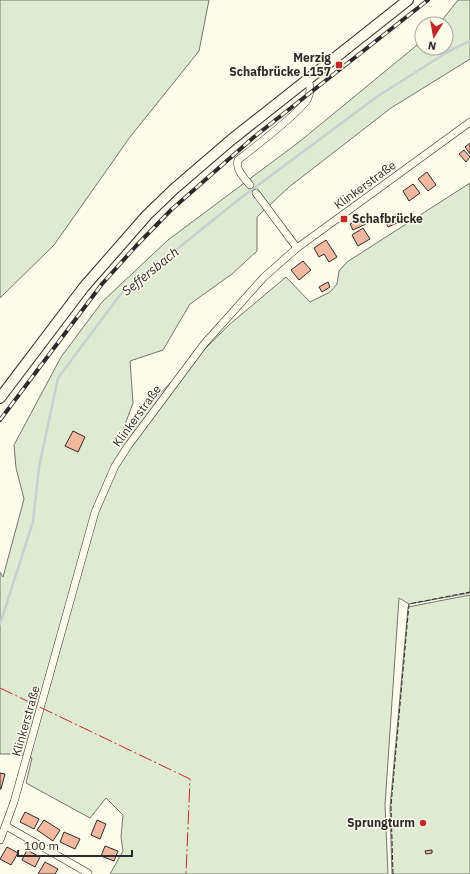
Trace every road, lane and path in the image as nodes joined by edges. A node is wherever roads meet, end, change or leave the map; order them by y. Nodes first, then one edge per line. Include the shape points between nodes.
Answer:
1 (408, 0) edge
2 (308, 79) junction
3 (470, 122) edge
4 (250, 185) dead end
5 (256, 193) dead end
6 (297, 248) junction
7 (0, 398) edge
8 (6, 826) junction
9 (0, 840) edge
10 (88, 873) edge

1 - 2 main road
2 - 4 street via 308,99 238,160 239,170
2 - 7 main road via 198,167 148,215 84,287
3 - 6 street, Klinkerstraße
5 - 6 street
6 - 8 street, Klinkerstraße via 264,277 204,344 115,466 95,512
8 - 9 street, Klinkerstraße
8 - 10 street

